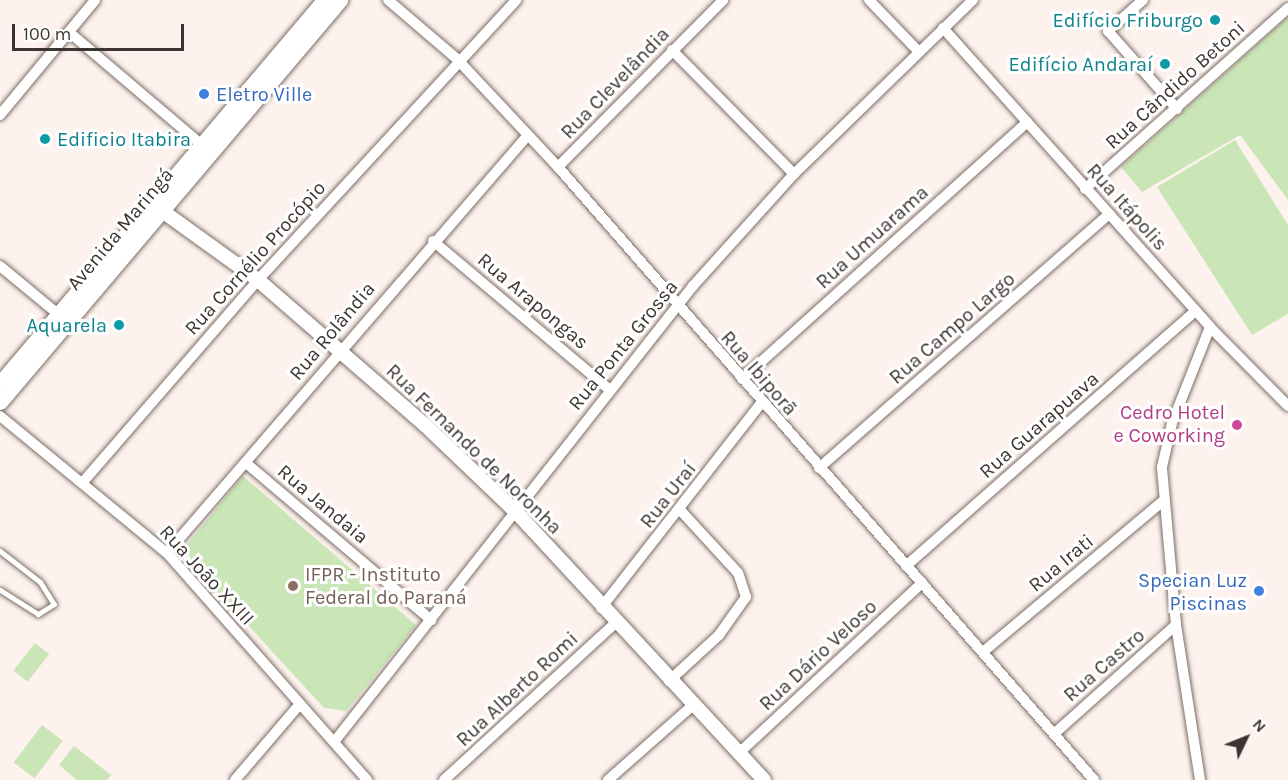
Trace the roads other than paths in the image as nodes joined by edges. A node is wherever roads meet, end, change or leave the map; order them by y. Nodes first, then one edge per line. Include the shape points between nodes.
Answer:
1 (95, 0) edge
2 (324, 0) edge
3 (340, 0) edge
4 (388, 0) edge
5 (516, 0) edge
6 (723, 0) edge
7 (869, 0) edge
8 (973, 0) edge
9 (1143, 0) edge
10 (1288, 8) edge
11 (943, 28) junction
12 (69, 32) junction
13 (672, 50) junction
14 (918, 51) junction
15 (457, 59) junction
16 (1177, 109) junction
17 (0, 113) edge
18 (1027, 122) junction
19 (528, 135) junction
20 (202, 145) junction
21 (558, 167) junction
22 (794, 174) junction
23 (1085, 189) junction
24 (158, 207) junction
25 (1109, 214) junction
26 (433, 241) junction
27 (0, 266) edge
28 (258, 280) junction
29 (676, 306) junction
30 (1195, 311) junction
31 (58, 314) junction
32 (1210, 327) junction
33 (340, 348) junction
34 (742, 379) junction
35 (0, 383) edge
36 (609, 389) junction
37 (0, 402) edge
38 (762, 402) junction
39 (1288, 406) edge
40 (0, 416) edge
41 (246, 463) junction
42 (819, 468) junction
43 (83, 482) junction
44 (1162, 502) junction
45 (680, 510) junction
46 (516, 512) junction
47 (0, 551) edge
48 (167, 553) junction
49 (906, 566) junction
50 (922, 583) junction
51 (0, 590) edge
52 (601, 608) junction
53 (431, 620) junction
54 (614, 624) junction
55 (1176, 625) junction
56 (983, 652) junction
57 (669, 681) junction
58 (300, 704) junction
59 (693, 705) junction
60 (1054, 733) junction
61 (334, 742) junction
62 (739, 753) junction
63 (235, 780) edge
64 (367, 780) edge
65 (444, 780) edge
66 (608, 780) edge
67 (764, 780) edge
68 (1094, 780) edge
69 (1200, 780) edge

1 - 12 street
2 - 20 main road, Avenida Maringá
3 - 24 main road, Avenida Maringá
4 - 15 street, Rua Ibiporã
5 - 15 street, Rua Cornélio Procópio
6 - 13 street, Rua Clevelândia
7 - 14 street
8 - 11 street, Rua Ponta Grossa
9 - 16 street via 1108,31
10 - 16 street, Rua Cândido Betoni
11 - 14 street, Rua Ponta Grossa
11 - 18 street, Rua Itápolis
12 - 17 street
12 - 20 street
13 - 21 street, Rua Clevelândia
13 - 22 street
14 - 22 street, Rua Ponta Grossa
15 - 19 street, Rua Ibiporã
15 - 28 street, Rua Cornélio Procópio
16 - 23 street, Rua Cândido Betoni
18 - 23 street, Rua Itápolis
18 - 34 street, Rua Umuarama
19 - 21 street, Rua Ibiporã
19 - 26 street, Rua Rolândia
20 - 24 main road, Avenida Maringá
21 - 29 street, Rua Ibiporã
22 - 29 street, Rua Ponta Grossa
23 - 25 street, Rua Itápolis
24 - 28 street, Rua Fernando de Noronha
24 - 31 main road, Avenida Maringá
24 - 37 main road, Avenida Maringá
25 - 30 street, Rua Itápolis
25 - 42 street, Rua Campo Largo
26 - 33 street, Rua Rolândia
26 - 36 street, Rua Arapongas
27 - 31 street
28 - 33 street, Rua Fernando de Noronha
28 - 43 street, Rua Cornélio Procópio
29 - 34 street, Rua Ibiporã
29 - 36 street, Rua Ponta Grossa
30 - 32 street, Rua Itápolis
30 - 49 street, Rua Guarapuava
31 - 35 main road, Avenida Maringá
32 - 39 street, Rua Itápolis
32 - 44 street via 1172,423
33 - 41 street, Rua Rolândia
33 - 46 street, Rua Fernando de Noronha
34 - 38 street, Rua Ibiporã
36 - 46 street, Rua Ponta Grossa
38 - 42 street, Rua Ibiporã
38 - 45 street, Rua Uraí
40 - 43 street, Rua João XXIII
41 - 48 street, Rua Rolândia
41 - 53 street, Rua Jandaia
42 - 49 street, Rua Ibiporã
43 - 48 street, Rua João XXIII
44 - 55 street
44 - 56 street, Rua Irati
45 - 52 street, Rua Uraí
45 - 57 street via 738,573 746,597 727,626
46 - 52 street, Rua Fernando de Noronha
46 - 53 street, Rua Ponta Grossa
47 - 51 lane via 40,582 54,604 38,614
48 - 58 street, Rua João XXIII
49 - 50 street, Rua Ibiporã
50 - 56 street, Rua Ibiporã
50 - 62 street, Rua Dário Veloso
52 - 54 street, Rua Fernando de Noronha
53 - 61 street, Rua Ponta Grossa
54 - 57 street, Rua Fernando de Noronha
54 - 65 street, Rua Alberto Romi
55 - 60 street, Rua Castro
55 - 69 street
56 - 60 street, Rua Ibiporã
57 - 59 street, Rua Fernando de Noronha
58 - 61 street, Rua João XXIII
58 - 63 street
59 - 62 street, Rua Fernando de Noronha
59 - 66 street
60 - 68 street, Rua Ibiporã
61 - 64 street, Rua João XXIII
62 - 67 street, Rua Fernando de Noronha

